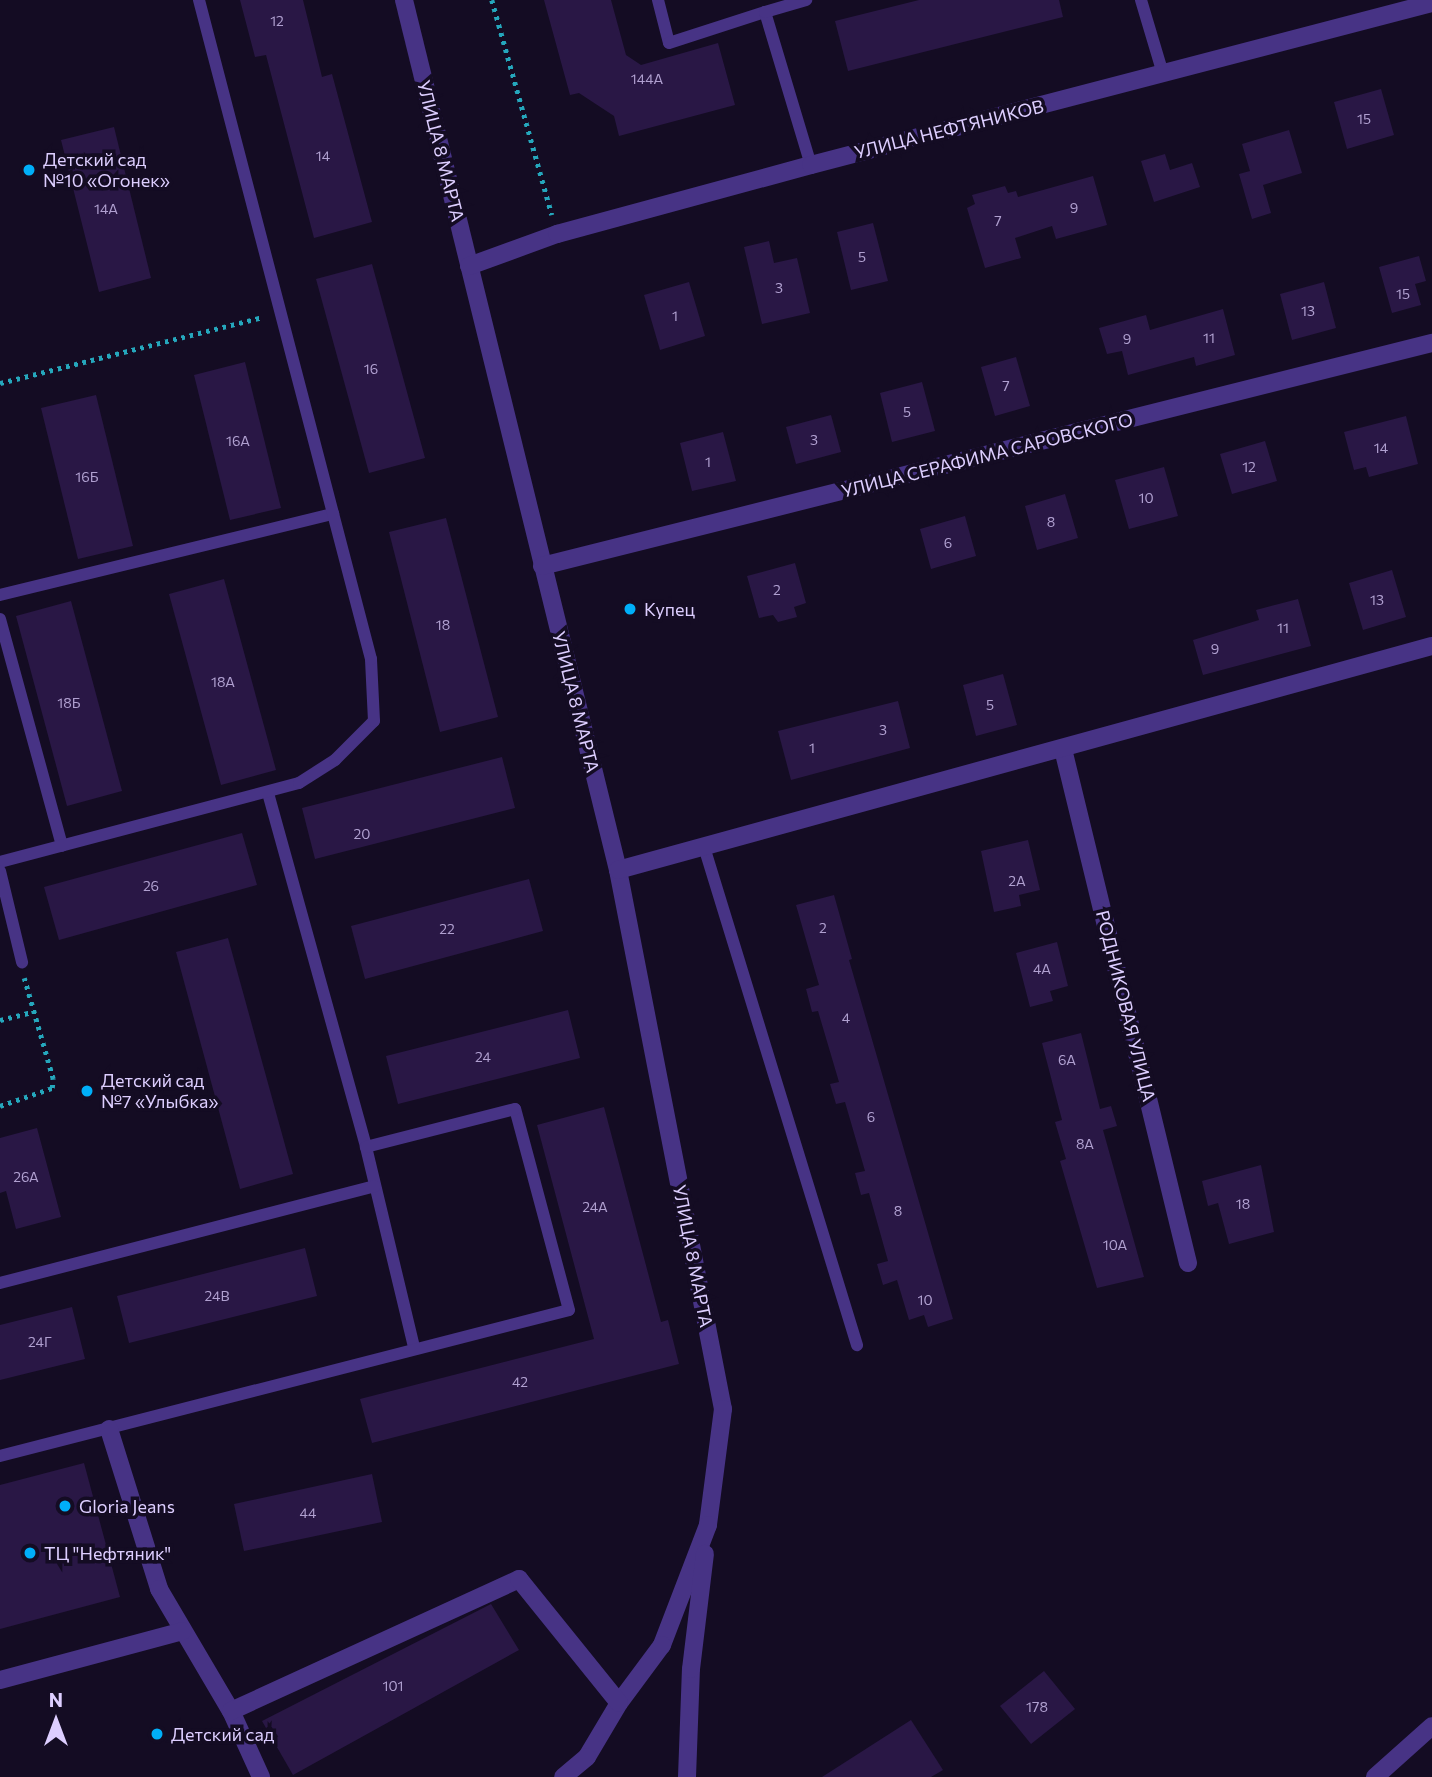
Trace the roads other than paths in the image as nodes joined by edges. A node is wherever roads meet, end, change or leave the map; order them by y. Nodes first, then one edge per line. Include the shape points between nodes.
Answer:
1 (199, 0) edge
2 (404, 0) edge
3 (658, 0) edge
4 (806, 0) edge
5 (1141, 0) edge
6 (1432, 3) edge
7 (765, 12) junction
8 (1163, 74) junction
9 (811, 164) junction
10 (469, 266) junction
11 (1432, 343) edge
12 (333, 514) junction
13 (542, 566) junction
14 (0, 596) edge
15 (0, 619) edge
16 (1432, 646) edge
17 (1063, 749) junction
18 (268, 793) junction
19 (62, 846) junction
20 (705, 850) junction
21 (0, 862) edge
22 (618, 870) junction
23 (0, 871) edge
24 (22, 962) dead end
25 (366, 1147) junction
26 (375, 1186) junction
27 (1188, 1264) dead end
28 (0, 1283) edge
29 (858, 1345) dead end
30 (414, 1347) junction
31 (109, 1429) junction
32 (0, 1456) edge
33 (708, 1525) junction
34 (183, 1631) junction
35 (0, 1680) edge
36 (619, 1703) junction
37 (231, 1711) junction
38 (1432, 1726) edge
39 (261, 1777) edge
40 (563, 1777) edge
41 (687, 1777) edge
42 (1375, 1777) edge

1 - 12 lane
2 - 10 street, УЛИЦА 8 МАРТА
3 - 7 lane via 669,43
4 - 7 lane
5 - 8 lane
6 - 8 street, УЛИЦА НЕФТЯНИКОВ
7 - 9 lane
8 - 9 street, УЛИЦА НЕФТЯНИКОВ
9 - 10 street, УЛИЦА НЕФТЯНИКОВ via 557,234
10 - 13 street, УЛИЦА 8 МАРТА
11 - 13 street, УЛИЦА СЕРАФИМА САРОВСКОГО
12 - 14 lane
12 - 18 lane via 371,659 374,721 335,760 299,783
13 - 22 street, УЛИЦА 8 МАРТА
15 - 19 lane
16 - 17 street
17 - 20 street
17 - 27 street, РОДНИКОВАЯ УЛИЦА
18 - 19 lane
18 - 25 lane
19 - 21 lane
20 - 22 street
20 - 29 lane
22 - 33 street, УЛИЦА 8 МАРТА via 723,1409
23 - 24 lane
25 - 26 lane
25 - 30 lane via 514,1109 569,1310
26 - 28 lane
26 - 30 lane
30 - 31 lane
31 - 32 lane
31 - 34 street via 159,1589
33 - 36 street via 662,1645
33 - 41 street via 691,1669
34 - 35 street
34 - 37 street
36 - 37 street via 519,1578
36 - 40 street via 587,1757
37 - 39 street
38 - 42 street

